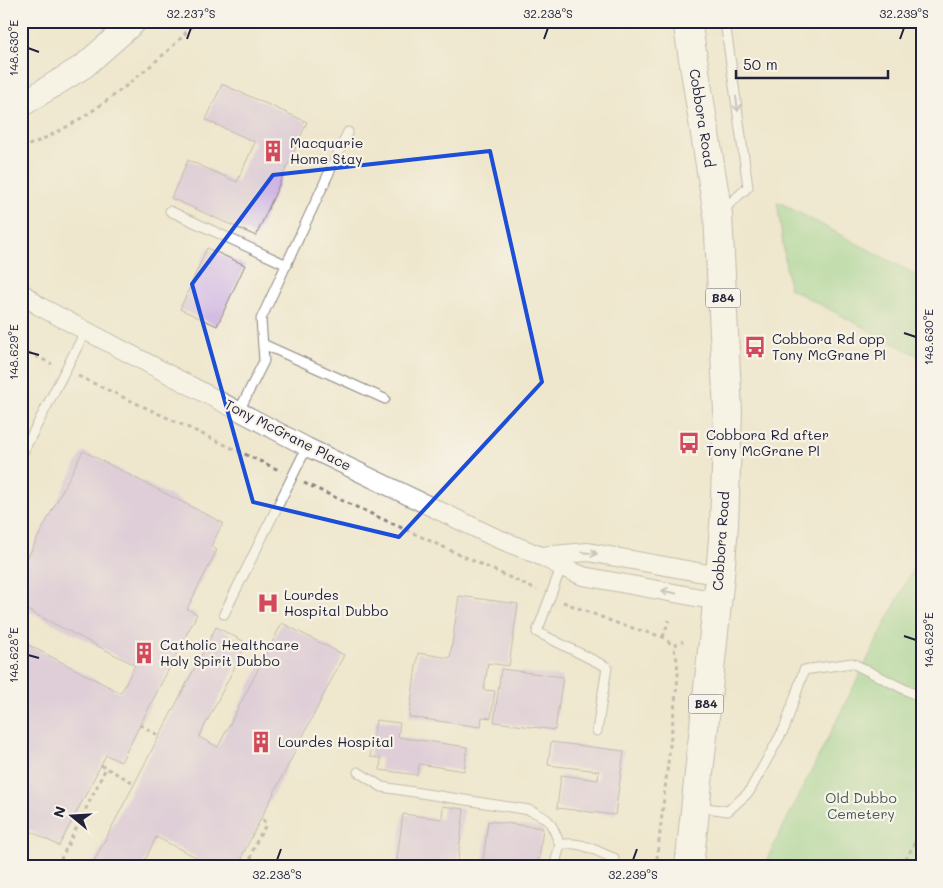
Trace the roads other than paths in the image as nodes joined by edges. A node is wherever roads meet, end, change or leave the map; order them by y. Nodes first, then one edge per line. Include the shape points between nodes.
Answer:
1 (134, 21) edge
2 (687, 21) edge
3 (725, 21) edge
4 (21, 105) edge
5 (348, 132) dead end
6 (170, 211) dead end
7 (718, 215) junction
8 (287, 264) junction
9 (21, 292) edge
10 (21, 301) edge
11 (39, 306) junction
12 (86, 330) junction
13 (263, 344) junction
14 (385, 399) dead end
15 (239, 411) junction
16 (307, 447) junction
17 (21, 456) edge
18 (563, 560) junction
19 (718, 589) junction
20 (224, 614) dead end
21 (922, 698) edge
22 (597, 731) dead end
23 (358, 772) dead end
24 (696, 806) junction
25 (560, 845) junction
26 (614, 858) dead end
27 (554, 867) edge
28 (689, 867) edge

1 - 4 street via 84,66
2 - 7 main road, Cobbora Road / B84
3 -> 7 lane via 748,187
5 - 8 lane
6 - 8 lane
7 - 19 main road, Cobbora Road / B84 via 728,412
8 - 13 lane via 261,319
9 - 11 street, Tony McGrane Place
10 - 11 street, Tony McGrane Place
11 - 12 street, Tony McGrane Place
12 - 15 street, Tony McGrane Place
12 - 17 lane
13 - 14 lane
13 - 15 lane via 264,361
15 - 16 street, Tony McGrane Place
16 - 18 street, Tony McGrane Place via 494,537 541,556
16 - 20 lane
19 -> 18 street, Tony McGrane Place via 583,576
18 -> 19 street, Tony McGrane Place via 588,552
18 - 22 lane via 537,632 607,667
19 - 24 main road, Cobbora Road / B84
21 - 24 lane via 852,663 804,670 784,727 749,792 728,811
23 - 25 lane via 382,787 529,810 544,816 552,824
24 - 28 main road, Cobbora Road / B84
25 - 26 lane via 579,844
25 - 27 lane

